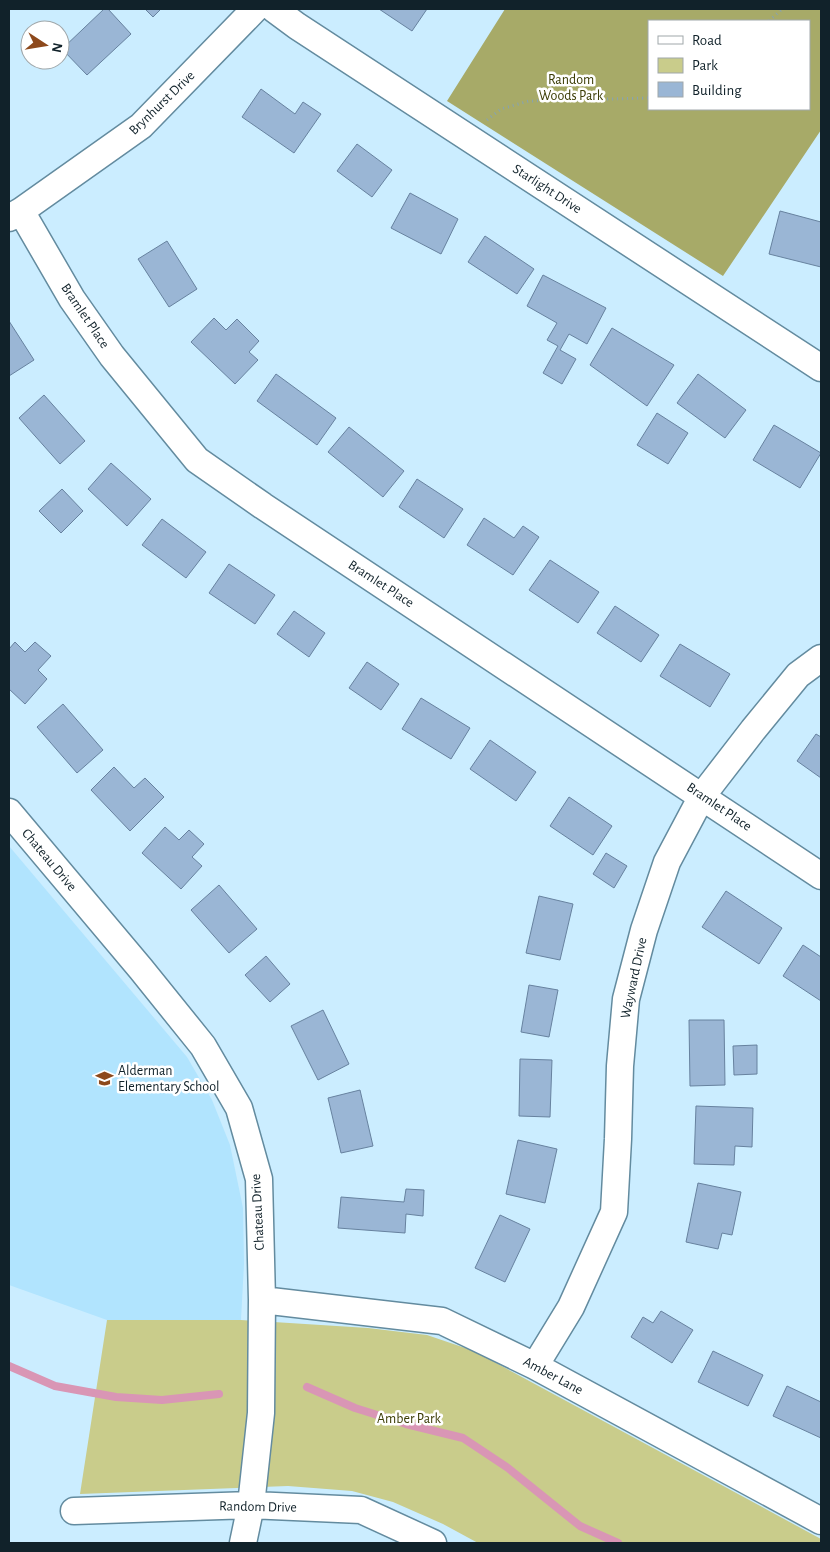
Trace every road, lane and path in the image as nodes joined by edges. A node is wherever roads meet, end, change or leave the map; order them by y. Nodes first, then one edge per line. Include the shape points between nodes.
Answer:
1 (255, 9) edge
2 (274, 9) edge
3 (782, 9) edge
4 (770, 20) edge
5 (648, 98) edge
6 (466, 137) junction
7 (15, 215) edge
8 (821, 368) edge
9 (821, 658) edge
10 (702, 796) junction
11 (9, 812) edge
12 (821, 876) edge
13 (262, 1300) junction
14 (535, 1366) junction
15 (251, 1505) junction
16 (74, 1511) dead end
17 (821, 1521) edge
18 (243, 1543) edge
19 (433, 1543) edge

1 - 7 street, Brynhurst Drive via 141,126
2 - 6 street, Starlight Drive
3 - 4 path
5 - 6 path via 528,101 501,109
6 - 8 street, Starlight Drive
7 - 10 street, Bramlet Place via 112,356 197,460
9 - 10 street, Wayward Drive via 798,675
10 - 12 street, Bramlet Place
10 - 14 street, Wayward Drive via 667,862 644,930 626,999 614,1212 571,1307
11 - 13 street, Chateau Drive via 203,1046 239,1108 259,1179
13 - 14 street, Amber Lane via 442,1321
13 - 15 street, Chateau Drive via 260,1413
14 - 17 street, Amber Lane
15 - 16 street, Random Drive
15 - 18 street, Chateau Drive
15 - 19 street, Random Drive via 361,1510

